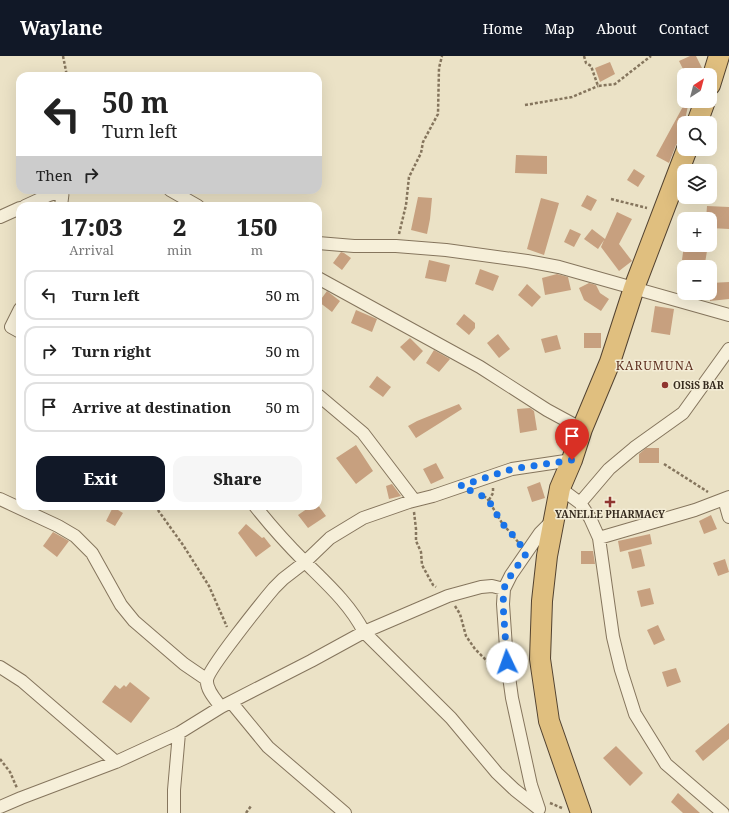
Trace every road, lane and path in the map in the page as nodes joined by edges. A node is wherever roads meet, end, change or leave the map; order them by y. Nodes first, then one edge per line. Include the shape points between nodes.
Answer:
1 (64, 56) edge
2 (442, 56) edge
3 (584, 56) edge
4 (651, 56) edge
5 (719, 56) edge
6 (715, 68) edge
7 (66, 72) edge
8 (598, 86) junction
9 (525, 105) dead end
10 (684, 156) edge
11 (52, 194) edge
12 (177, 194) edge
13 (611, 199) dead end
14 (34, 202) edge
15 (191, 202) edge
16 (16, 210) edge
17 (663, 215) junction
18 (0, 217) edge
19 (322, 244) edge
20 (396, 246) junction
21 (322, 280) edge
22 (634, 288) junction
23 (729, 315) edge
24 (16, 317) edge
25 (16, 330) edge
26 (729, 349) edge
27 (322, 398) edge
28 (582, 429) junction
29 (572, 460) junction
30 (664, 464) dead end
31 (460, 486) junction
32 (560, 488) junction
33 (0, 499) edge
34 (724, 499) edge
35 (411, 501) junction
36 (580, 503) junction
37 (16, 506) edge
38 (24, 510) edge
39 (158, 510) edge
40 (258, 510) edge
41 (729, 516) edge
42 (554, 519) junction
43 (599, 538) junction
44 (526, 554) junction
45 (305, 562) junction
46 (504, 588) junction
47 (448, 596) junction
48 (241, 629) junction
49 (364, 632) junction
50 (0, 667) edge
51 (206, 679) junction
52 (226, 704) junction
53 (179, 733) junction
54 (0, 759) edge
55 (116, 762) junction
56 (534, 794) junction
57 (21, 798) junction
58 (251, 806) dead end
59 (0, 807) edge
60 (540, 811) edge
61 (174, 813) edge
62 (246, 813) edge
63 (345, 813) edge
64 (581, 813) edge
65 (723, 813) edge

1 - 7 path
2 - 20 path via 439,68 438,114 423,142 421,153 409,178 406,205
3 - 8 path via 586,63 591,66
4 - 8 path via 615,84
5 - 6 highway
8 - 9 path via 572,97
10 - 17 highway
11 - 14 street
12 - 15 street
13 - 17 path via 642,206
16 - 18 street
17 - 22 highway
19 - 20 street
20 - 22 street via 527,261 559,267
21 - 28 street via 480,367
22 - 23 street
22 - 28 highway via 610,362
24 - 25 street via 11,327
26 - 36 street via 683,413 609,468
27 - 35 street via 362,433
28 - 29 highway
29 - 31 street via 512,469
29 - 32 highway
30 - 34 path
31 - 35 street
31 - 44 path via 487,498
32 - 36 street
32 - 42 highway
33 - 37 street
34 - 41 street
34 - 43 street
35 - 45 street via 364,518 330,538
35 - 47 path via 422,565 433,585
36 - 43 street
38 - 51 street via 75,536 92,553 121,605 134,621 184,664
39 - 48 path via 209,586 227,628
40 - 45 street
42 - 44 street via 540,533
42 - 64 highway via 542,601 540,659 549,722
43 - 65 street via 613,637 635,714 666,764
44 - 46 street
45 - 48 street via 274,588
45 - 49 street via 347,605
46 - 47 street via 481,587
46 - 56 street via 507,662 515,712
47 - 49 street
48 - 51 street
49 - 52 street
49 - 60 street via 451,718 498,773
50 - 55 street via 22,681
51 - 52 street via 213,697
52 - 53 street
52 - 63 street via 268,746
53 - 55 street
53 - 61 street
54 - 57 path via 10,772
55 - 57 street
56 - 60 street
56 - 64 path via 566,810
57 - 59 street
58 - 62 path

